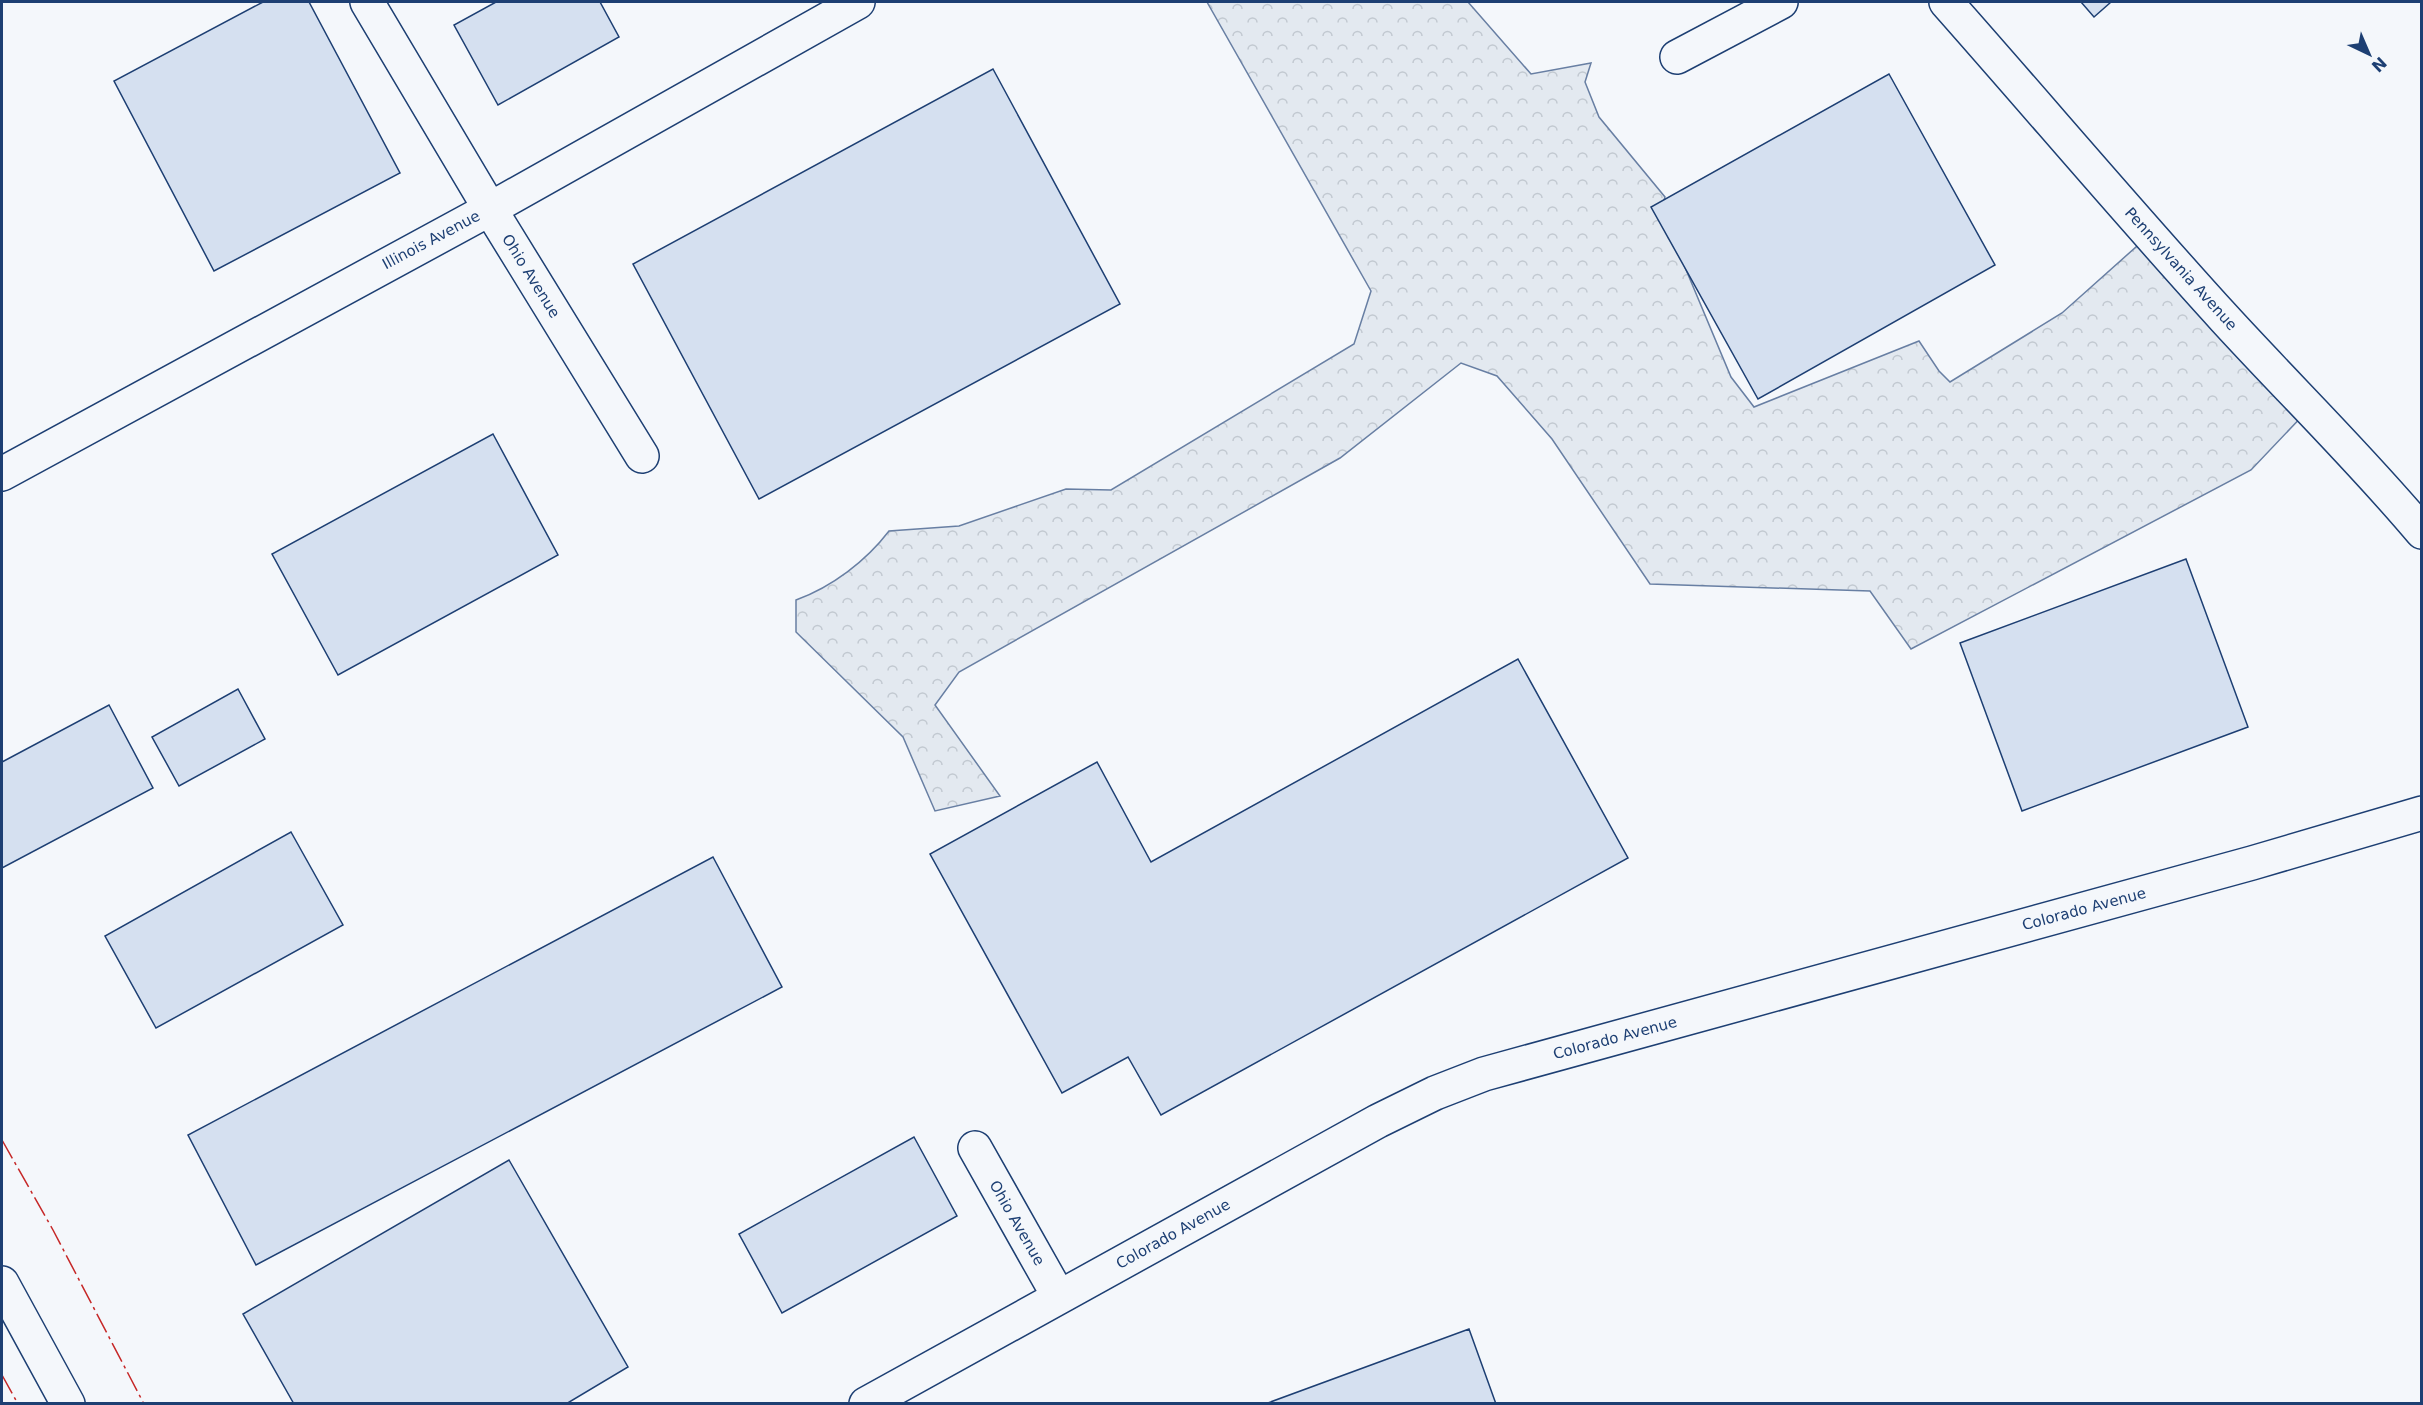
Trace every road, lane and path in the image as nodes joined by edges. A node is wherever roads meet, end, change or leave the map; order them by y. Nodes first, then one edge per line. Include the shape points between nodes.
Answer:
1 (367, 2) edge
2 (858, 2) edge
3 (1780, 2) edge
4 (1946, 2) edge
5 (1677, 57) dead end
6 (490, 209) junction
7 (642, 456) dead end
8 (2, 474) edge
9 (2421, 532) edge
10 (2421, 813) edge
11 (975, 1148) dead end
12 (2, 1283) edge
13 (1059, 1297) junction
14 (68, 1404) edge
15 (866, 1404) edge

1 - 6 street, Ohio Avenue
2 - 6 street, Illinois Avenue
3 - 5 street
4 - 9 street, Pennsylvania Avenue via 2192,283
6 - 7 street, Ohio Avenue
6 - 8 street, Illinois Avenue
10 - 13 street, Colorado Avenue via 1484,1074 1378,1121
11 - 13 street, Ohio Avenue
12 - 14 street
13 - 15 street, Colorado Avenue

